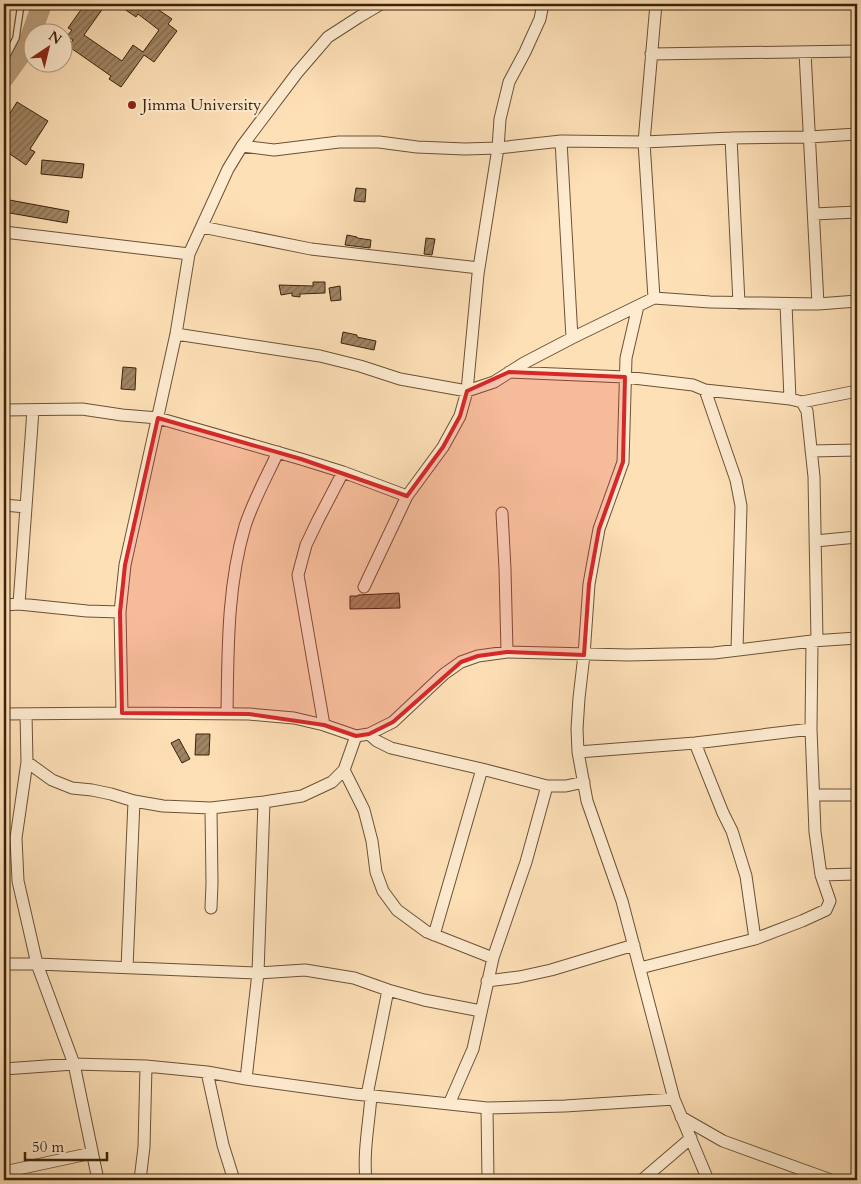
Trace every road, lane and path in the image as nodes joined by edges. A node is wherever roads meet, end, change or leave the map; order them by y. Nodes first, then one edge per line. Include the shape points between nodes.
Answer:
1 (21, 4) edge
2 (381, 4) edge
3 (544, 4) edge
4 (656, 4) edge
5 (857, 51) edge
6 (805, 52) junction
7 (652, 54) junction
8 (4, 61) edge
9 (857, 134) edge
10 (809, 137) junction
11 (731, 138) junction
12 (562, 141) junction
13 (644, 142) junction
14 (242, 146) junction
15 (498, 148) junction
16 (857, 212) edge
17 (814, 214) junction
18 (202, 227) junction
19 (4, 232) edge
20 (189, 254) junction
21 (478, 268) junction
22 (654, 298) junction
23 (857, 301) edge
24 (738, 302) junction
25 (786, 304) junction
26 (818, 304) junction
27 (638, 306) junction
28 (176, 334) junction
29 (572, 338) junction
30 (510, 372) junction
31 (625, 377) junction
32 (705, 390) junction
33 (467, 391) junction
34 (857, 391) edge
35 (796, 400) junction
36 (4, 410) edge
37 (33, 410) junction
38 (158, 418) junction
39 (857, 450) edge
40 (811, 451) junction
41 (278, 452) junction
42 (343, 472) junction
43 (407, 496) junction
44 (4, 506) edge
45 (26, 507) junction
46 (502, 513) dead end
47 (857, 537) edge
48 (815, 541) junction
49 (364, 586) dead end
50 (20, 604) junction
51 (4, 605) edge
52 (120, 612) junction
53 (857, 638) edge
54 (814, 640) junction
55 (737, 650) junction
56 (507, 652) junction
57 (584, 654) junction
58 (122, 713) junction
59 (4, 714) edge
60 (26, 714) junction
61 (227, 714) junction
62 (324, 724) junction
63 (811, 729) junction
64 (369, 734) junction
65 (356, 736) junction
66 (695, 743) junction
67 (578, 752) junction
68 (27, 762) junction
69 (482, 769) junction
70 (344, 770) junction
71 (584, 782) junction
72 (546, 786) junction
73 (814, 795) junction
74 (857, 795) edge
75 (134, 801) junction
76 (264, 802) junction
77 (211, 808) junction
78 (4, 836) edge
79 (16, 838) junction
80 (857, 874) edge
81 (821, 875) junction
82 (211, 908) dead end
83 (434, 935) junction
84 (756, 939) junction
85 (634, 945) junction
86 (493, 958) junction
87 (4, 964) edge
88 (37, 964) junction
89 (127, 968) junction
90 (640, 968) junction
91 (258, 973) junction
92 (487, 981) junction
93 (388, 990) junction
94 (481, 1011) junction
95 (74, 1064) junction
96 (146, 1066) junction
97 (4, 1070) edge
98 (207, 1072) junction
99 (246, 1079) junction
100 (369, 1096) junction
101 (674, 1099) junction
102 (449, 1104) junction
103 (487, 1108) junction
104 (681, 1117) junction
105 (691, 1138) junction
106 (92, 1153) junction
107 (4, 1172) edge
108 (98, 1180) edge
109 (140, 1180) edge
110 (235, 1180) edge
111 (366, 1180) edge
112 (488, 1180) edge
113 (642, 1180) edge
114 (708, 1180) edge
115 (829, 1180) edge

1 - 8 lane via 16,38
2 - 14 street via 328,37
3 - 15 street via 509,82 500,119
4 - 7 street
5 - 6 street
6 - 7 street
6 - 10 street
7 - 13 street
9 - 10 street
10 - 11 street
10 - 17 street
11 - 13 street
11 - 24 street
12 - 13 street
12 - 15 street
12 - 29 street
13 - 22 street
14 - 15 street via 274,150 339,142 379,142 417,147
14 - 18 street
15 - 21 street
16 - 17 street
17 - 26 street
18 - 20 street
18 - 21 street via 311,250
19 - 20 street
20 - 28 street
21 - 33 street
22 - 24 street
22 - 27 street
23 - 26 street
24 - 25 street
25 - 26 street
25 - 35 street
27 - 29 street
27 - 31 street
28 - 33 street via 320,356 400,379
28 - 38 street
29 - 30 street
30 - 31 street
30 - 33 street via 494,382
31 - 32 street via 693,385
31 - 57 street via 623,462 599,529 589,584
32 - 35 street
32 - 55 street via 736,480 741,506
33 - 43 street via 460,416 443,447
34 - 35 street
35 - 40 street via 807,411
36 - 37 street
37 - 38 street via 82,409
37 - 45 street
38 - 41 street
38 - 52 street via 125,564
39 - 40 street
40 - 48 street
41 - 42 street
41 - 61 street via 246,524 238,556 229,621
42 - 43 street
42 - 62 street via 306,545 298,575
43 - 49 street
44 - 45 street
45 - 50 street
46 - 56 street
47 - 48 street
48 - 54 street
50 - 51 street
50 - 52 street
52 - 58 street
53 - 54 street
54 - 55 street
54 - 63 street
55 - 57 street via 670,655
56 - 57 street
56 - 64 street via 460,662 393,722
57 - 67 street
58 - 60 street
58 - 61 street
59 - 60 street
60 - 68 street
61 - 62 street via 294,718
62 - 65 street
63 - 66 street
63 - 73 street
64 - 65 street
64 - 69 street via 391,748
65 - 70 street
66 - 67 street
66 - 84 street via 738,849 746,876
67 - 71 street
68 - 75 street via 52,780 72,788
68 - 79 street
69 - 72 street
69 - 83 street
70 - 76 street via 332,782 302,796
70 - 83 street via 364,810 376,872 384,891 397,910
71 - 72 street
71 - 85 street
72 - 86 street via 526,862
73 - 74 street
73 - 81 street via 814,832
75 - 77 street
75 - 89 street
76 - 77 street
76 - 91 street
77 - 82 street
78 - 79 street
79 - 88 street via 18,881
80 - 81 street
81 - 84 street via 830,901 826,910
83 - 86 street
84 - 90 street
85 - 90 street
85 - 92 street via 551,970
86 - 92 street
87 - 88 street
88 - 89 street
88 - 95 street
89 - 91 street
90 - 101 street
91 - 93 street via 305,970 354,978
91 - 99 street
92 - 94 street
93 - 94 street
93 - 100 street
94 - 102 street via 472,1049
95 - 96 street
95 - 97 street
95 - 106 street
96 - 98 street
96 - 109 street
98 - 99 street
98 - 110 street via 223,1144
99 - 100 street
100 - 102 street
100 - 111 street via 364,1155
101 - 103 street
101 - 104 street
102 - 103 street
103 - 112 street
104 - 105 street
104 - 115 street via 723,1141
105 - 113 street
105 - 114 street
106 - 107 street
106 - 108 street

